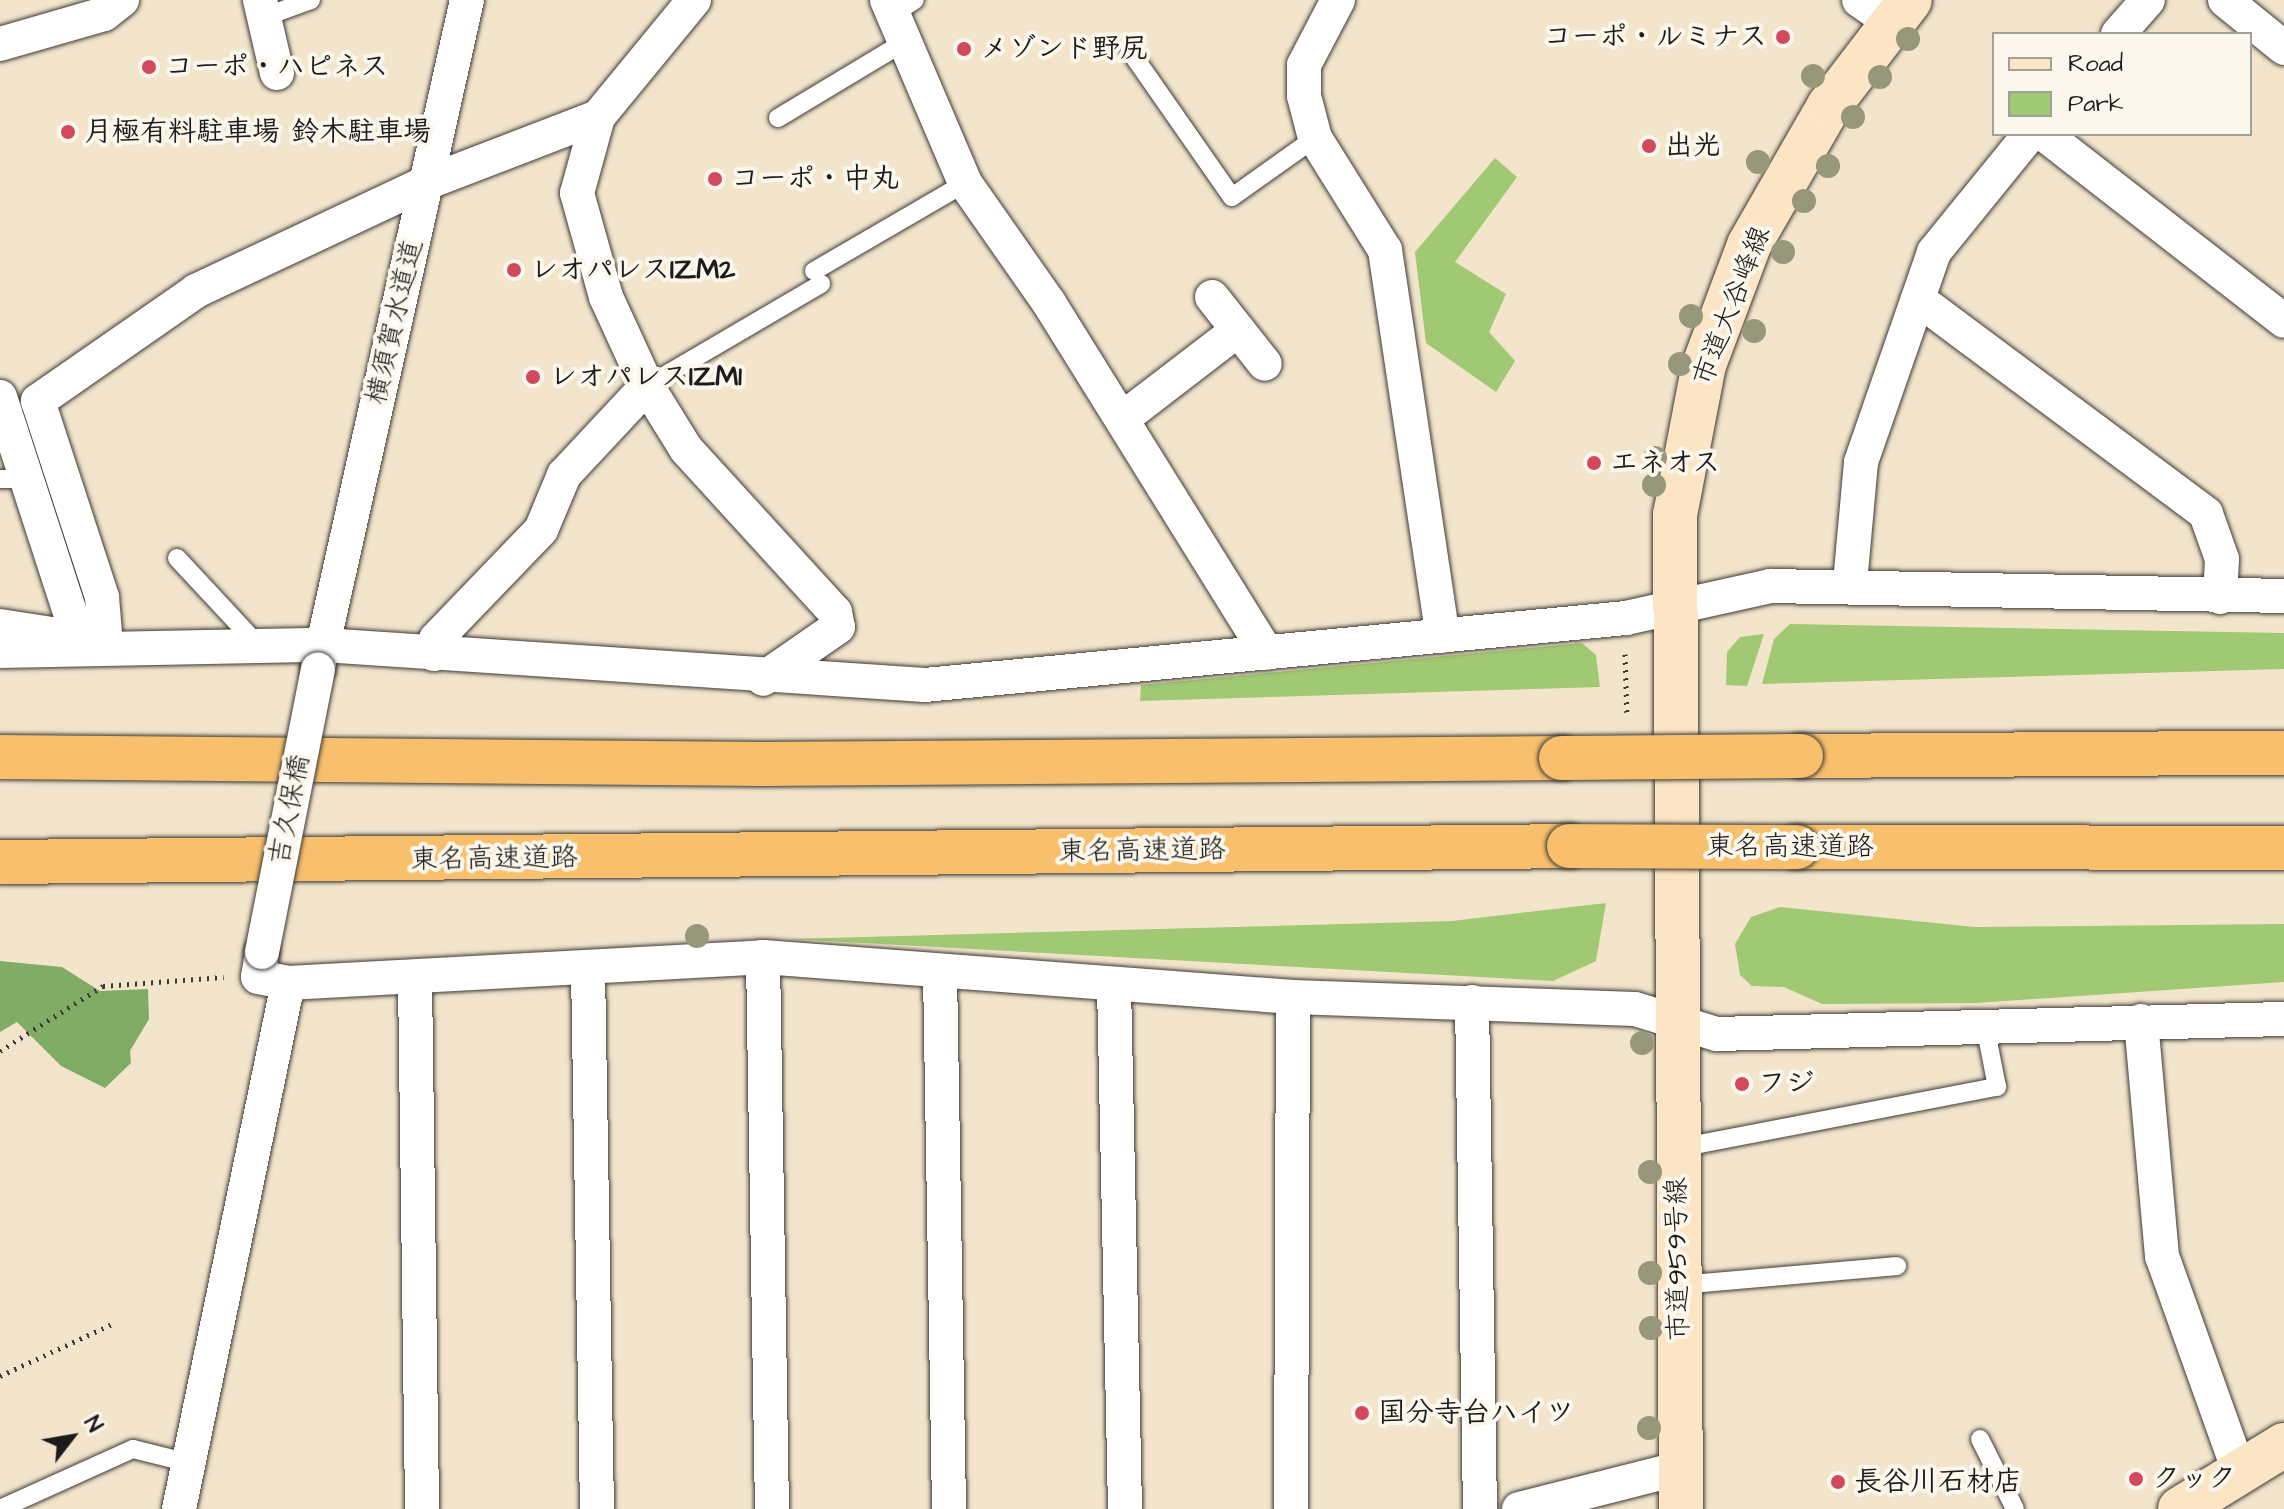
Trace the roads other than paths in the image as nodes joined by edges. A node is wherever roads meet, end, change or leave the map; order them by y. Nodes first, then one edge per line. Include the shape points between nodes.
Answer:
1 (122, 0) edge
2 (311, 0) edge
3 (467, 0) edge
4 (694, 0) edge
5 (1338, 0) edge
6 (2148, 0) edge
7 (2225, 0) edge
8 (262, 8) edge
9 (1887, 8) edge
10 (899, 14) edge
11 (2120, 32) edge
12 (0, 44) edge
13 (2284, 48) edge
14 (1130, 51) dead end
15 (277, 73) dead end
16 (598, 117) junction
17 (778, 118) dead end
18 (2028, 136) edge
19 (2047, 136) edge
20 (1315, 138) junction
21 (426, 183) junction
22 (965, 183) junction
23 (1212, 297) dead end
24 (1918, 299) junction
25 (2284, 321) edge
26 (1238, 330) junction
27 (1265, 364) dead end
28 (647, 386) junction
29 (0, 397) edge
30 (1122, 419) junction
31 (12, 479) edge
32 (177, 558) dead end
33 (1850, 583) junction
34 (2284, 596) edge
35 (2220, 597) junction
36 (1673, 606) junction
37 (0, 626) edge
38 (1443, 636) junction
39 (256, 643) junction
40 (94, 646) junction
41 (0, 651) edge
42 (1267, 653) junction
43 (434, 654) junction
44 (320, 657) junction
45 (763, 679) junction
46 (0, 738) edge
47 (2284, 753) edge
48 (0, 757) edge
49 (488, 761) junction
50 (2284, 848) edge
51 (0, 862) edge
52 (91, 863) junction
53 (0, 870) edge
54 (763, 957) junction
55 (588, 968) junction
56 (269, 970) junction
57 (940, 971) junction
58 (415, 978) junction
59 (1114, 984) junction
60 (1293, 997) junction
61 (1472, 1002) junction
62 (1677, 1015) junction
63 (2284, 1019) edge
64 (2141, 1021) junction
65 (1985, 1026) junction
66 (1677, 1148) junction
67 (1897, 1266) dead end
68 (1677, 1285) junction
69 (1980, 1439) dead end
70 (2284, 1445) edge
71 (189, 1463) junction
72 (2240, 1474) junction
73 (1681, 1488) edge
74 (0, 1509) edge
75 (179, 1509) edge
76 (422, 1509) edge
77 (597, 1509) edge
78 (772, 1509) edge
79 (949, 1509) edge
80 (1125, 1509) edge
81 (1291, 1509) edge
82 (1480, 1509) edge
83 (1519, 1509) edge
84 (2015, 1509) edge
85 (2180, 1509) edge

1 - 12 street via 104,14
2 - 8 lane
3 - 21 street, 横須賀水道道
4 - 16 street
5 - 20 street via 1304,65
6 - 11 street
7 - 13 street
8 - 15 street
9 - 36 street, 市道大谷峰線 via 1749,245 1704,365 1675,515
10 - 17 lane
10 - 22 street
14 - 20 lane via 1232,197
16 - 21 street
16 - 28 street via 577,193 606,297
18 - 24 street via 1934,252
19 - 25 street
20 - 38 street via 1385,250
21 - 40 street via 196,291 38,401 102,597
21 - 44 street, 横須賀水道道
22 - 28 lane
22 - 30 street
23 - 26 street
24 - 33 street via 1861,462
24 - 35 street via 2206,514 2222,559
26 - 27 street
26 - 30 street
28 - 43 street via 564,475 541,530 436,639
28 - 45 street via 686,449 835,612 838,627
29 - 31 street
30 - 42 street
31 - 40 street
32 - 39 lane
33 - 35 street
33 - 36 street via 1770,586
34 - 35 street
36 - 38 street via 1626,618
36 - 62 street, 市道大谷峰線
37 - 40 street via 47,629
38 - 42 street
39 - 40 street
39 - 44 street
40 - 41 street
42 - 45 street via 994,683
43 - 44 street
43 - 45 street
44 - 56 street, 吉久保橋, bridge
46 - 49 highway
47 - 49 highway, bridge
48 - 49 highway
50 - 52 highway, 東名高速道路, bridge via 1569,846
51 - 52 highway, 東名高速道路
52 - 53 highway
54 - 55 street
54 - 57 street
54 - 78 street
55 - 58 street
55 - 77 street
56 - 58 street
56 - 71 street, 吉久保橋
57 - 59 street
57 - 79 street
58 - 76 street
59 - 60 street
59 - 80 street
60 - 61 street
60 - 81 street
61 - 62 street
61 - 82 street
62 - 65 street via 1717,1034
62 - 66 street, 市道959号線
63 - 64 street
64 - 65 street
64 - 72 street via 2162,1256
65 - 66 lane via 1997,1087
66 - 68 street, 市道959号線
67 - 68 lane
68 - 73 street, 市道959号線
69 - 84 lane
70 - 72 street
71 - 74 lane via 133,1449
71 - 75 street, 吉久保橋
72 - 85 street
73 - 83 street

